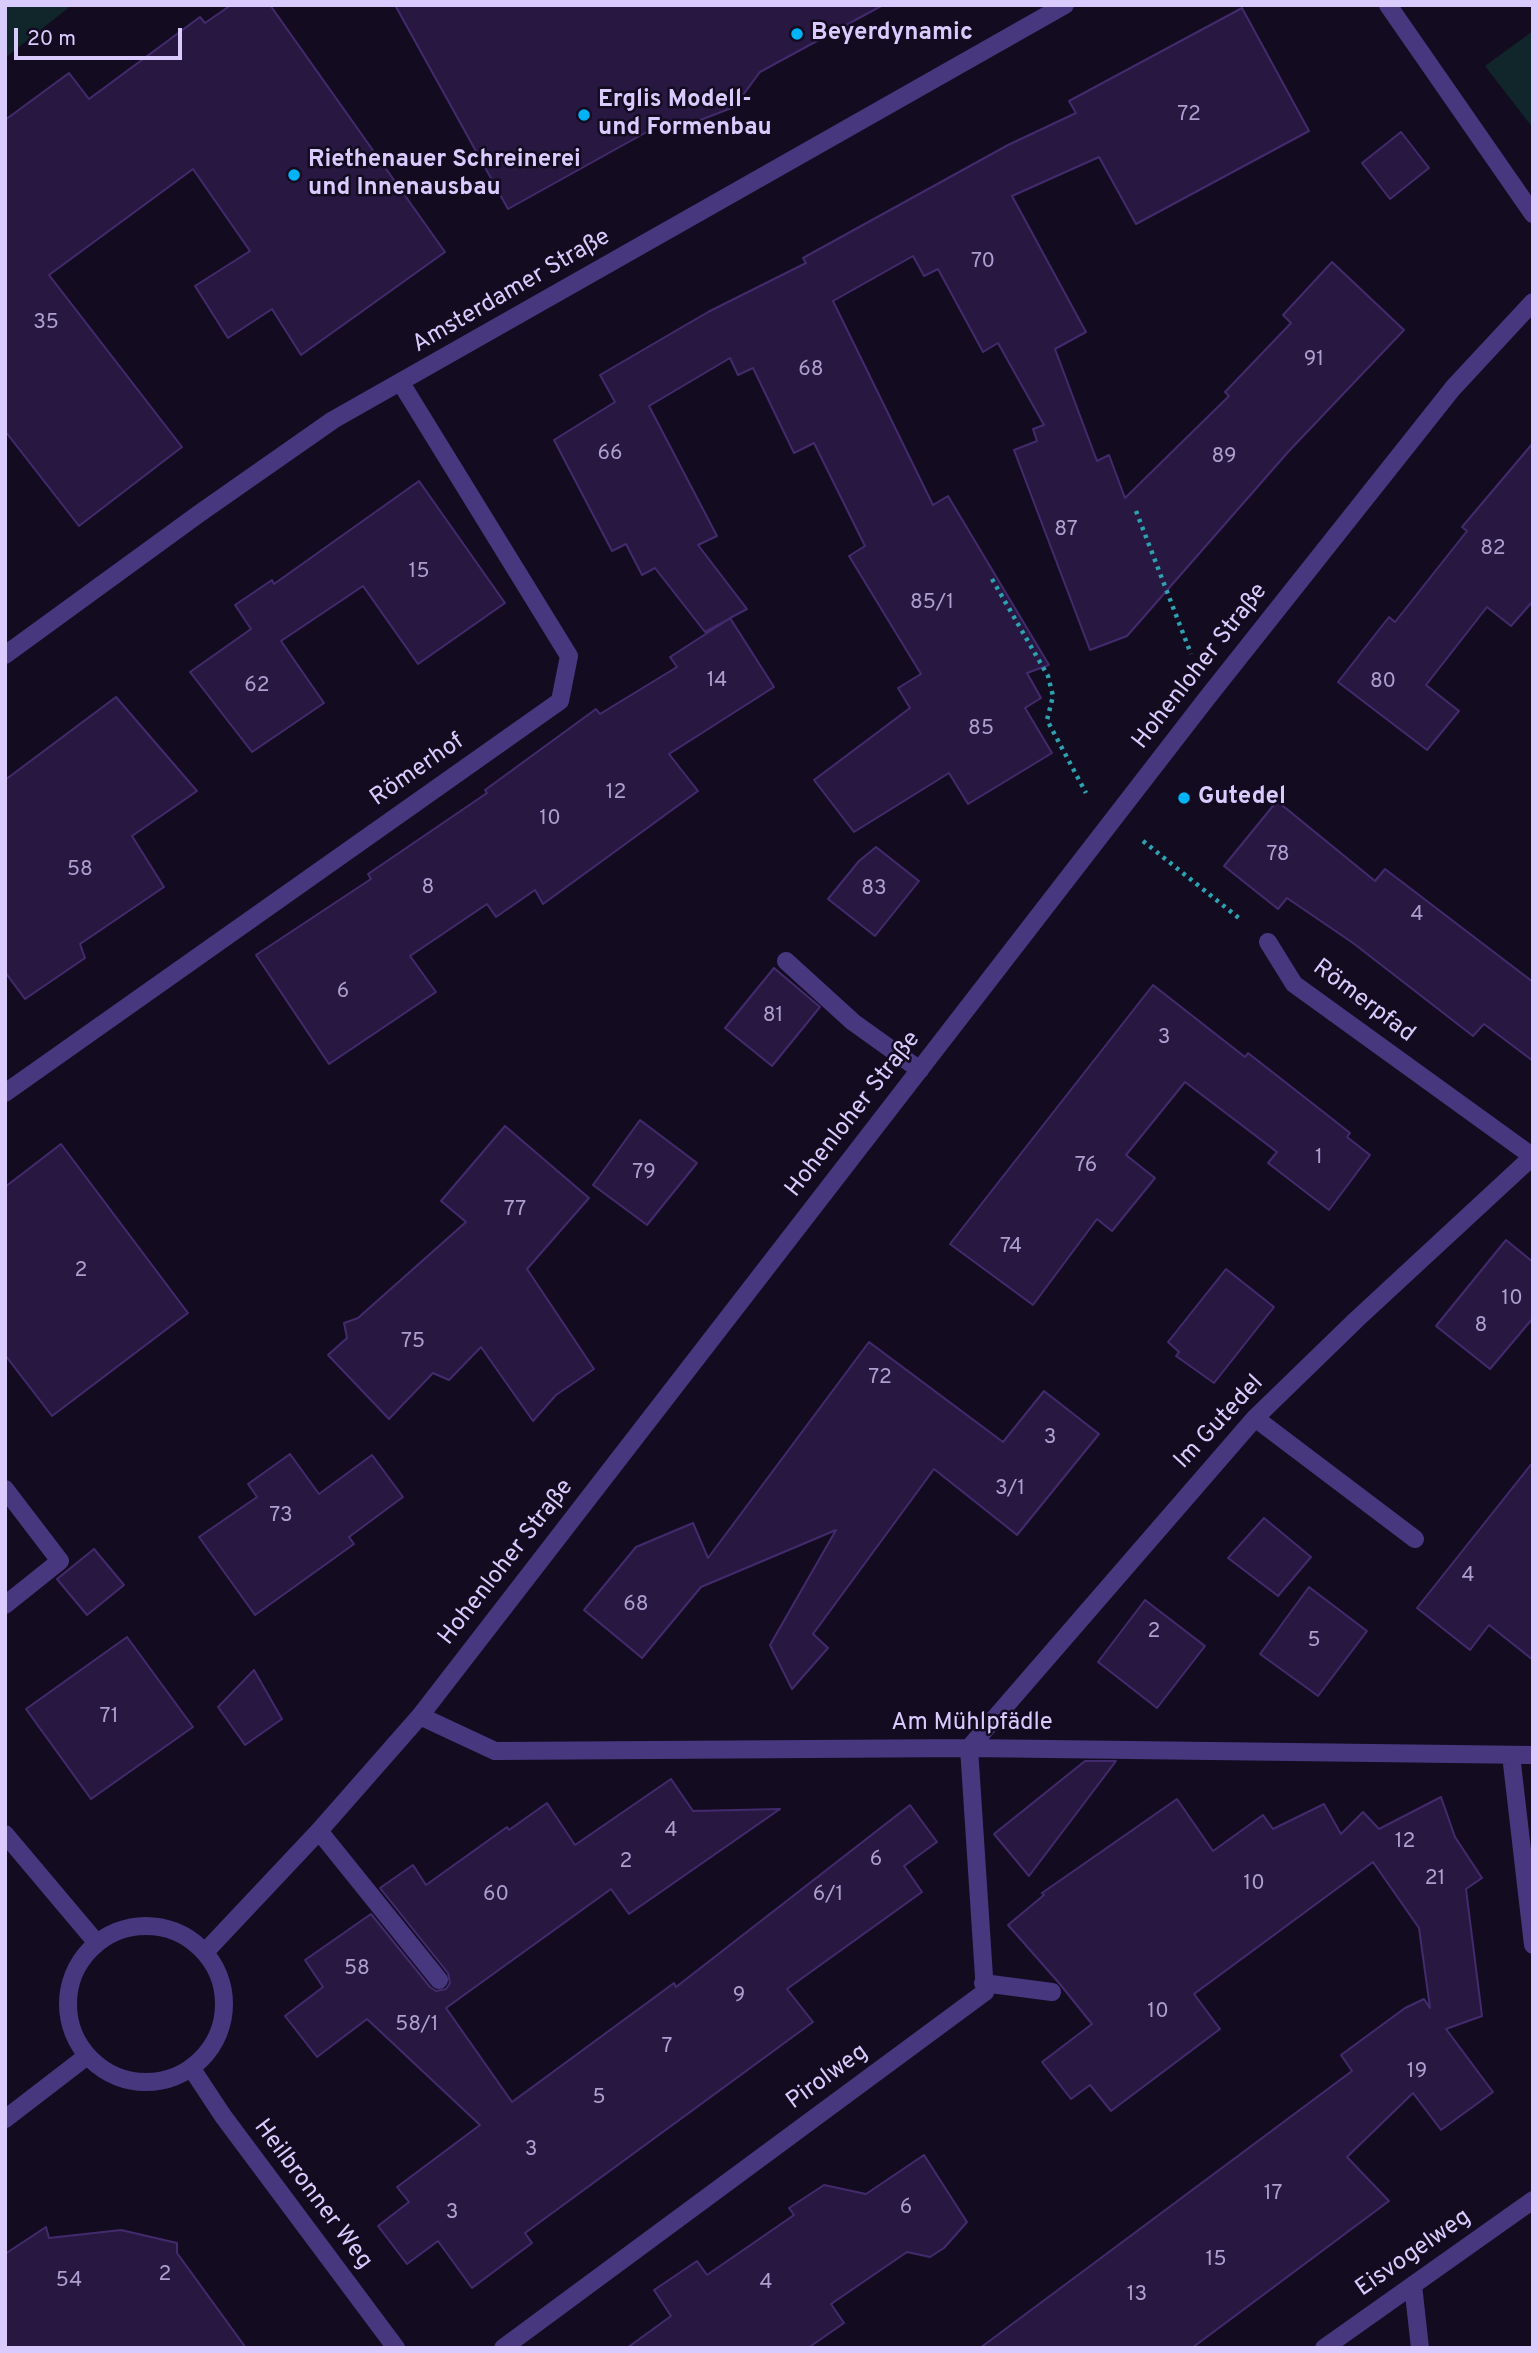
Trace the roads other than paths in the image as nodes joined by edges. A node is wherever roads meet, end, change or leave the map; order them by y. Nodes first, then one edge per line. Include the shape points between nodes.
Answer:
1 (1065, 5) edge
2 (1388, 5) edge
3 (1533, 214) edge
4 (1533, 302) edge
5 (401, 383) junction
6 (5, 655) edge
7 (1268, 942) road end
8 (786, 961) dead end
9 (920, 1070) junction
10 (5, 1093) edge
11 (1532, 1156) edge
12 (1255, 1418) junction
13 (5, 1489) edge
14 (1415, 1539) dead end
15 (5, 1605) edge
16 (419, 1716) junction
17 (969, 1748) junction
18 (1511, 1755) junction
19 (1533, 1755) edge
20 (319, 1830) junction
21 (5, 1834) edge
22 (96, 1942) junction
23 (1533, 1945) edge
24 (206, 1951) junction
25 (439, 1980) dead end
26 (983, 1983) junction
27 (1052, 1992) dead end
28 (87, 2056) junction
29 (192, 2068) junction
30 (5, 2119) edge
31 (1533, 2200) edge
32 (1413, 2286) junction
33 (396, 2348) edge
34 (503, 2348) edge
35 (1324, 2348) edge
36 (1420, 2348) edge

1 - 5 street, Amsterdamer Straße
2 - 3 street
4 - 9 street, Hohenloher Straße via 1452,388
5 - 6 street, Amsterdamer Straße via 333,420
5 - 10 street, Römerhof via 569,656 560,701
7 - 11 street, Römerpfad via 1294,984
8 - 9 street via 853,1022
9 - 16 street, Hohenloher Straße
11 - 12 street, Im Gutedel
12 - 14 street
12 - 17 street, Im Gutedel
13 - 15 street via 60,1560
16 - 17 street, Am Mühlpfädle via 495,1751
16 - 20 street, Hohenloher Straße
17 - 18 street, Am Mühlpfädle
17 - 26 street
18 - 19 street, Am Mühlpfädle
18 - 23 street
20 - 24 street, Hohenloher Straße
20 - 25 street
21 - 22 street
22 - 24 street via 133,1925 173,1928
22 - 28 street via 76,1966 67,1997 71,2029
24 - 29 street via 222,1979 226,2012 215,2045
26 - 27 street
26 - 34 street, Pirolweg via 985,1992
28 - 29 street via 118,2078 157,2082
28 - 30 street
29 - 33 street, Heilbronner Weg
31 - 32 street, Eisvogelweg
32 - 35 street, Eisvogelweg
32 - 36 street

